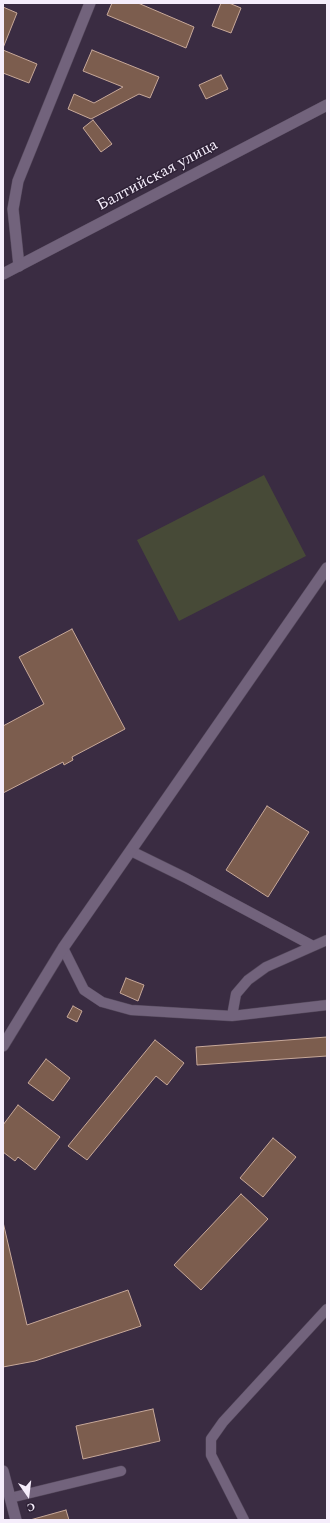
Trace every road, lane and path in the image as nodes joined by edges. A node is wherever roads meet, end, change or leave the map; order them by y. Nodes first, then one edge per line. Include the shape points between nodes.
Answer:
1 (90, 3) edge
2 (327, 105) edge
3 (19, 266) junction
4 (3, 274) edge
5 (327, 568) edge
6 (131, 851) junction
7 (327, 940) edge
8 (313, 946) junction
9 (63, 948) junction
10 (327, 1005) edge
11 (232, 1016) junction
12 (3, 1046) edge
13 (327, 1309) edge
14 (3, 1471) edge
15 (120, 1471) dead end
16 (10, 1498) junction
17 (16, 1520) edge
18 (244, 1520) edge

1 - 3 street via 18,181 13,209
2 - 3 street, Балтийская улица
3 - 4 street, Балтийская улица
5 - 6 street
6 - 8 lane
6 - 9 street
7 - 8 lane
8 - 11 lane via 266,967 248,980 236,994
9 - 11 lane via 84,990 102,1002 131,1010
9 - 12 street
10 - 11 lane
13 - 18 lane via 223,1422 211,1439 211,1455
14 - 16 street
15 - 16 lane
16 - 17 street

